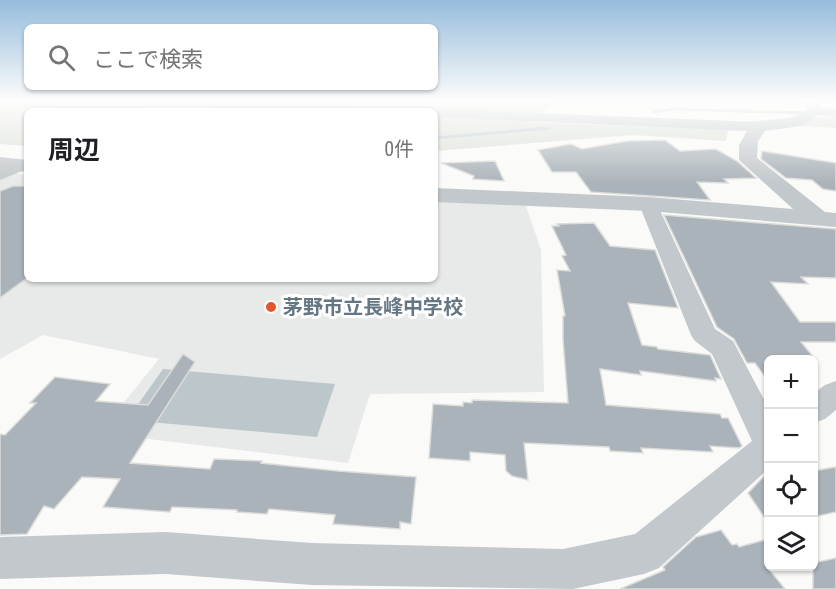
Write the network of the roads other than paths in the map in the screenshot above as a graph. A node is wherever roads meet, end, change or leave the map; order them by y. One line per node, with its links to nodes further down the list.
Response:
1 (758, 128): 8 (street)
2 (0, 162): 3 (street)
3 (24, 166)
4 (24, 167): 5 (street)
5 (0, 175)
6 (438, 195): 7 (street)
7 (648, 204): 8 (street); 11 (street)
8 (829, 222)
9 (836, 393): 10 (street)
10 (814, 409)
11 (764, 431)
12 (764, 451): 13 (street)
13 (0, 558)

